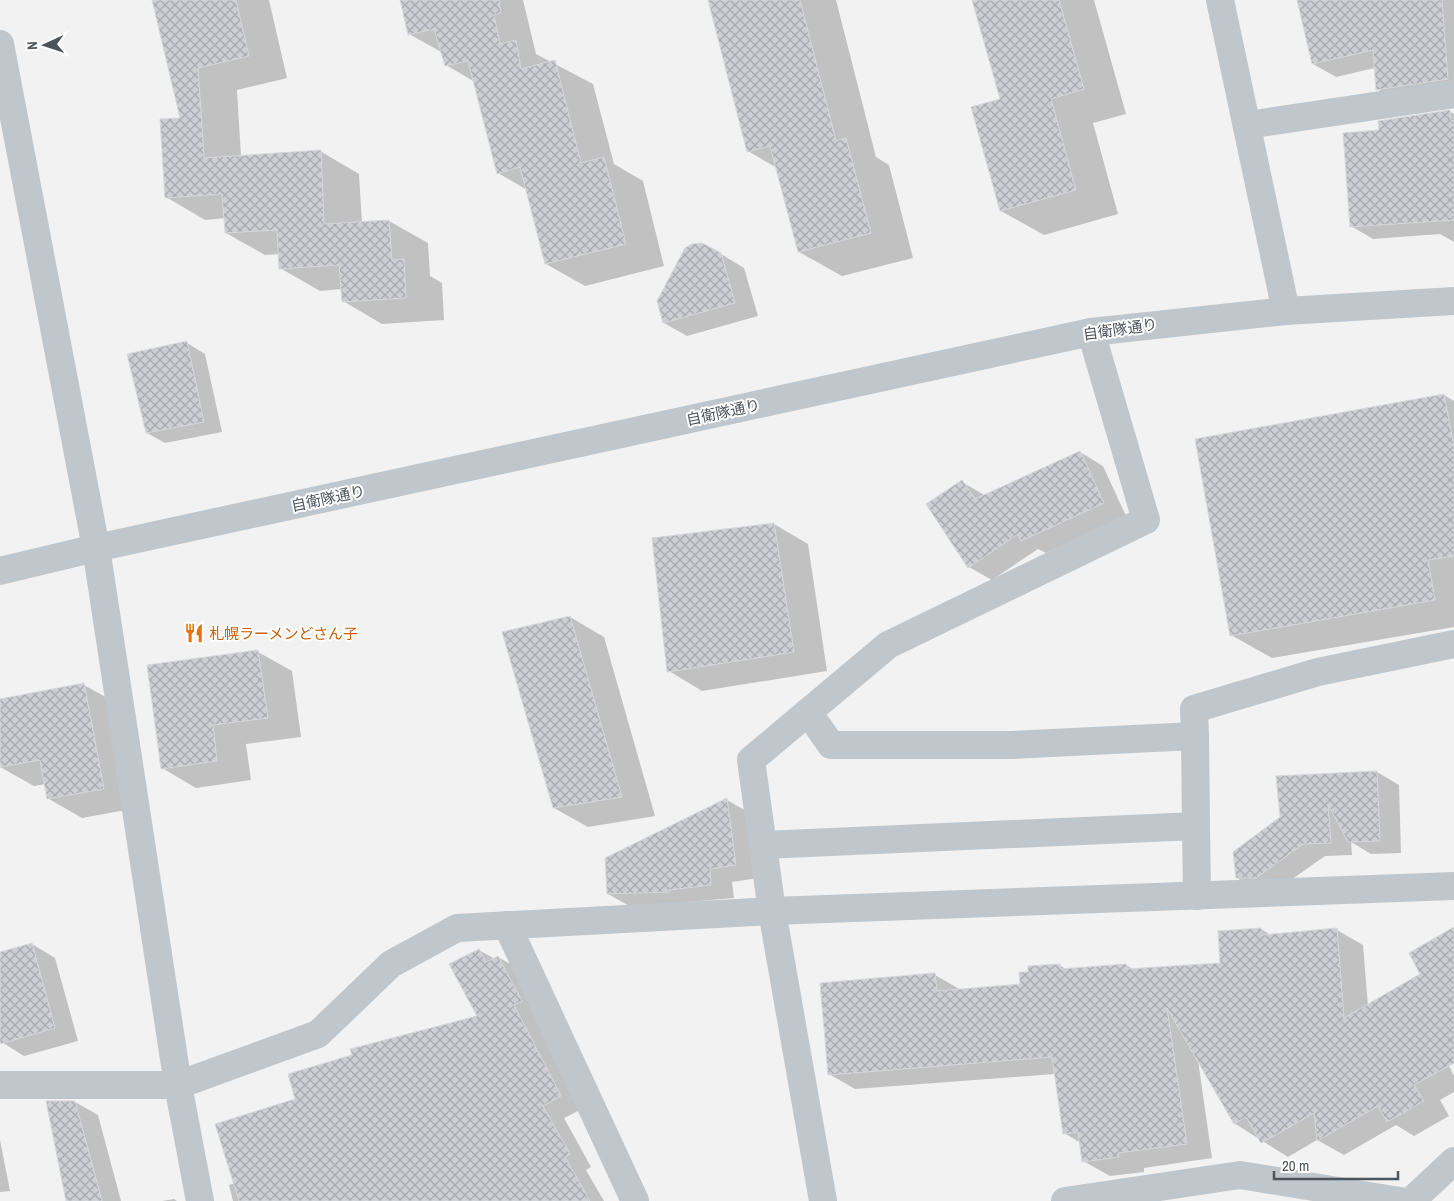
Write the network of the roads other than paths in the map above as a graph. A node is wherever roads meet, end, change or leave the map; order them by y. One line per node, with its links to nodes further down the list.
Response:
1 (1220, 0): 4 (street)
2 (0, 44): 8 (street)
3 (1454, 94): 4 (street)
4 (1248, 125): 6 (street)
5 (1454, 301): 6 (street, 自衛隊通り)
6 (1286, 311): 7 (street, 自衛隊通り)
7 (1091, 332): 8 (street, 自衛隊通り); 11 (street)
8 (96, 548): 9 (street, 自衛隊通り); 20 (street)
9 (0, 571)
10 (1454, 644): 12 (street)
11 (808, 712): 12 (street); 14 (street)
12 (1195, 736): 13 (street)
13 (1196, 826): 14 (street); 16 (street)
14 (764, 845): 17 (street)
15 (1454, 886): 16 (street)
16 (1197, 896): 17 (street)
17 (772, 911): 18 (street); 25 (street)
18 (508, 925): 20 (street); 24 (street)
19 (0, 1085): 20 (street)
20 (178, 1085): 23 (street)
21 (1454, 1161): 27 (street)
22 (1386, 1200): 26 (street)
23 (200, 1201)
24 (635, 1201)
25 (823, 1201)
26 (1065, 1201)
27 (1411, 1201)

